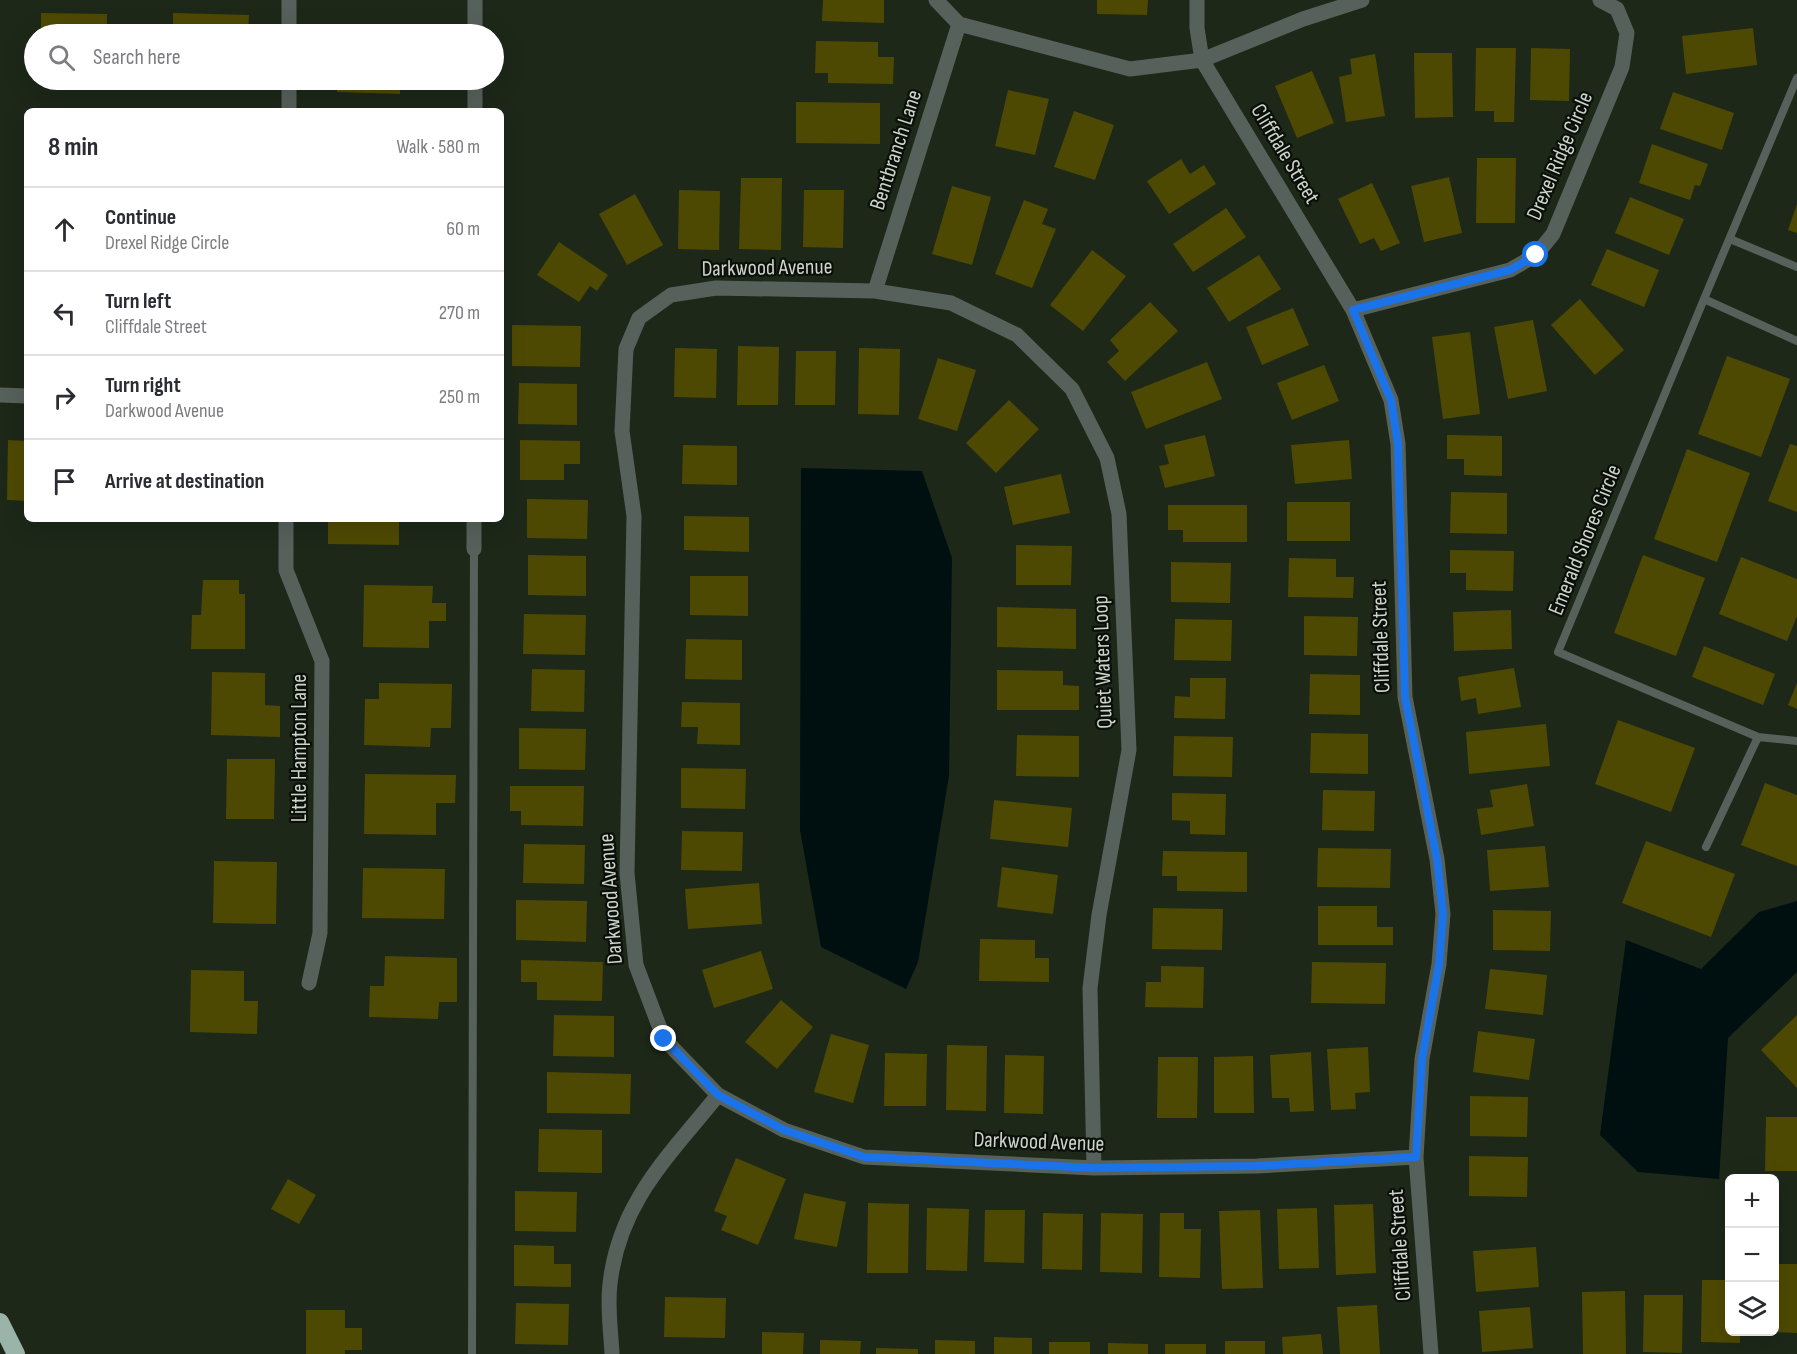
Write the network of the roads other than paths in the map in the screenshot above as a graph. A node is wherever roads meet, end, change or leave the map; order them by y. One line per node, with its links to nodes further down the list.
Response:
1 (290, 0): 7 (street)
2 (475, 0): 8 (street)
3 (936, 0): 9 (street)
4 (1197, 0): 10 (street, Cliffdale Street)
5 (1362, 0): 10 (street)
6 (1600, 0): 20 (street, Drexel Ridge Circle)
7 (289, 24)
8 (475, 24)
9 (959, 24): 10 (street); 18 (street, Bentbranch Lane)
10 (1202, 60): 20 (street, Cliffdale Street)
11 (1797, 78): 16 (lane)
12 (289, 90): 14 (street)
13 (475, 90): 15 (street)
14 (289, 108)
15 (475, 108)
16 (1730, 239): 17 (lane); 19 (lane)
17 (1797, 267)
18 (875, 291): 31 (street, Darkwood Avenue); 33 (street, Quiet Waters Loop)
19 (1704, 299): 21 (lane); 27 (lane, Emerald Shores Circle)
20 (1353, 310): 32 (street, Cliffdale Street)
21 (1797, 341)
22 (0, 395): 23 (street)
23 (24, 396)
24 (286, 522): 30 (street, Little Hampton Lane)
25 (474, 522): 26 (street)
26 (474, 549): 36 (lane)
27 (1758, 737): 28 (lane, Emerald Shores Circle); 29 (lane)
28 (1797, 741)
29 (1706, 847)
30 (309, 983)
31 (718, 1095): 33 (street, Darkwood Avenue); 37 (street)
32 (1416, 1157): 33 (street, Darkwood Avenue); 38 (street, Cliffdale Street)
33 (1094, 1168)
34 (0, 1322): 35 (highway)
35 (16, 1354)
36 (472, 1354)
37 (612, 1354)
38 (1431, 1354)

